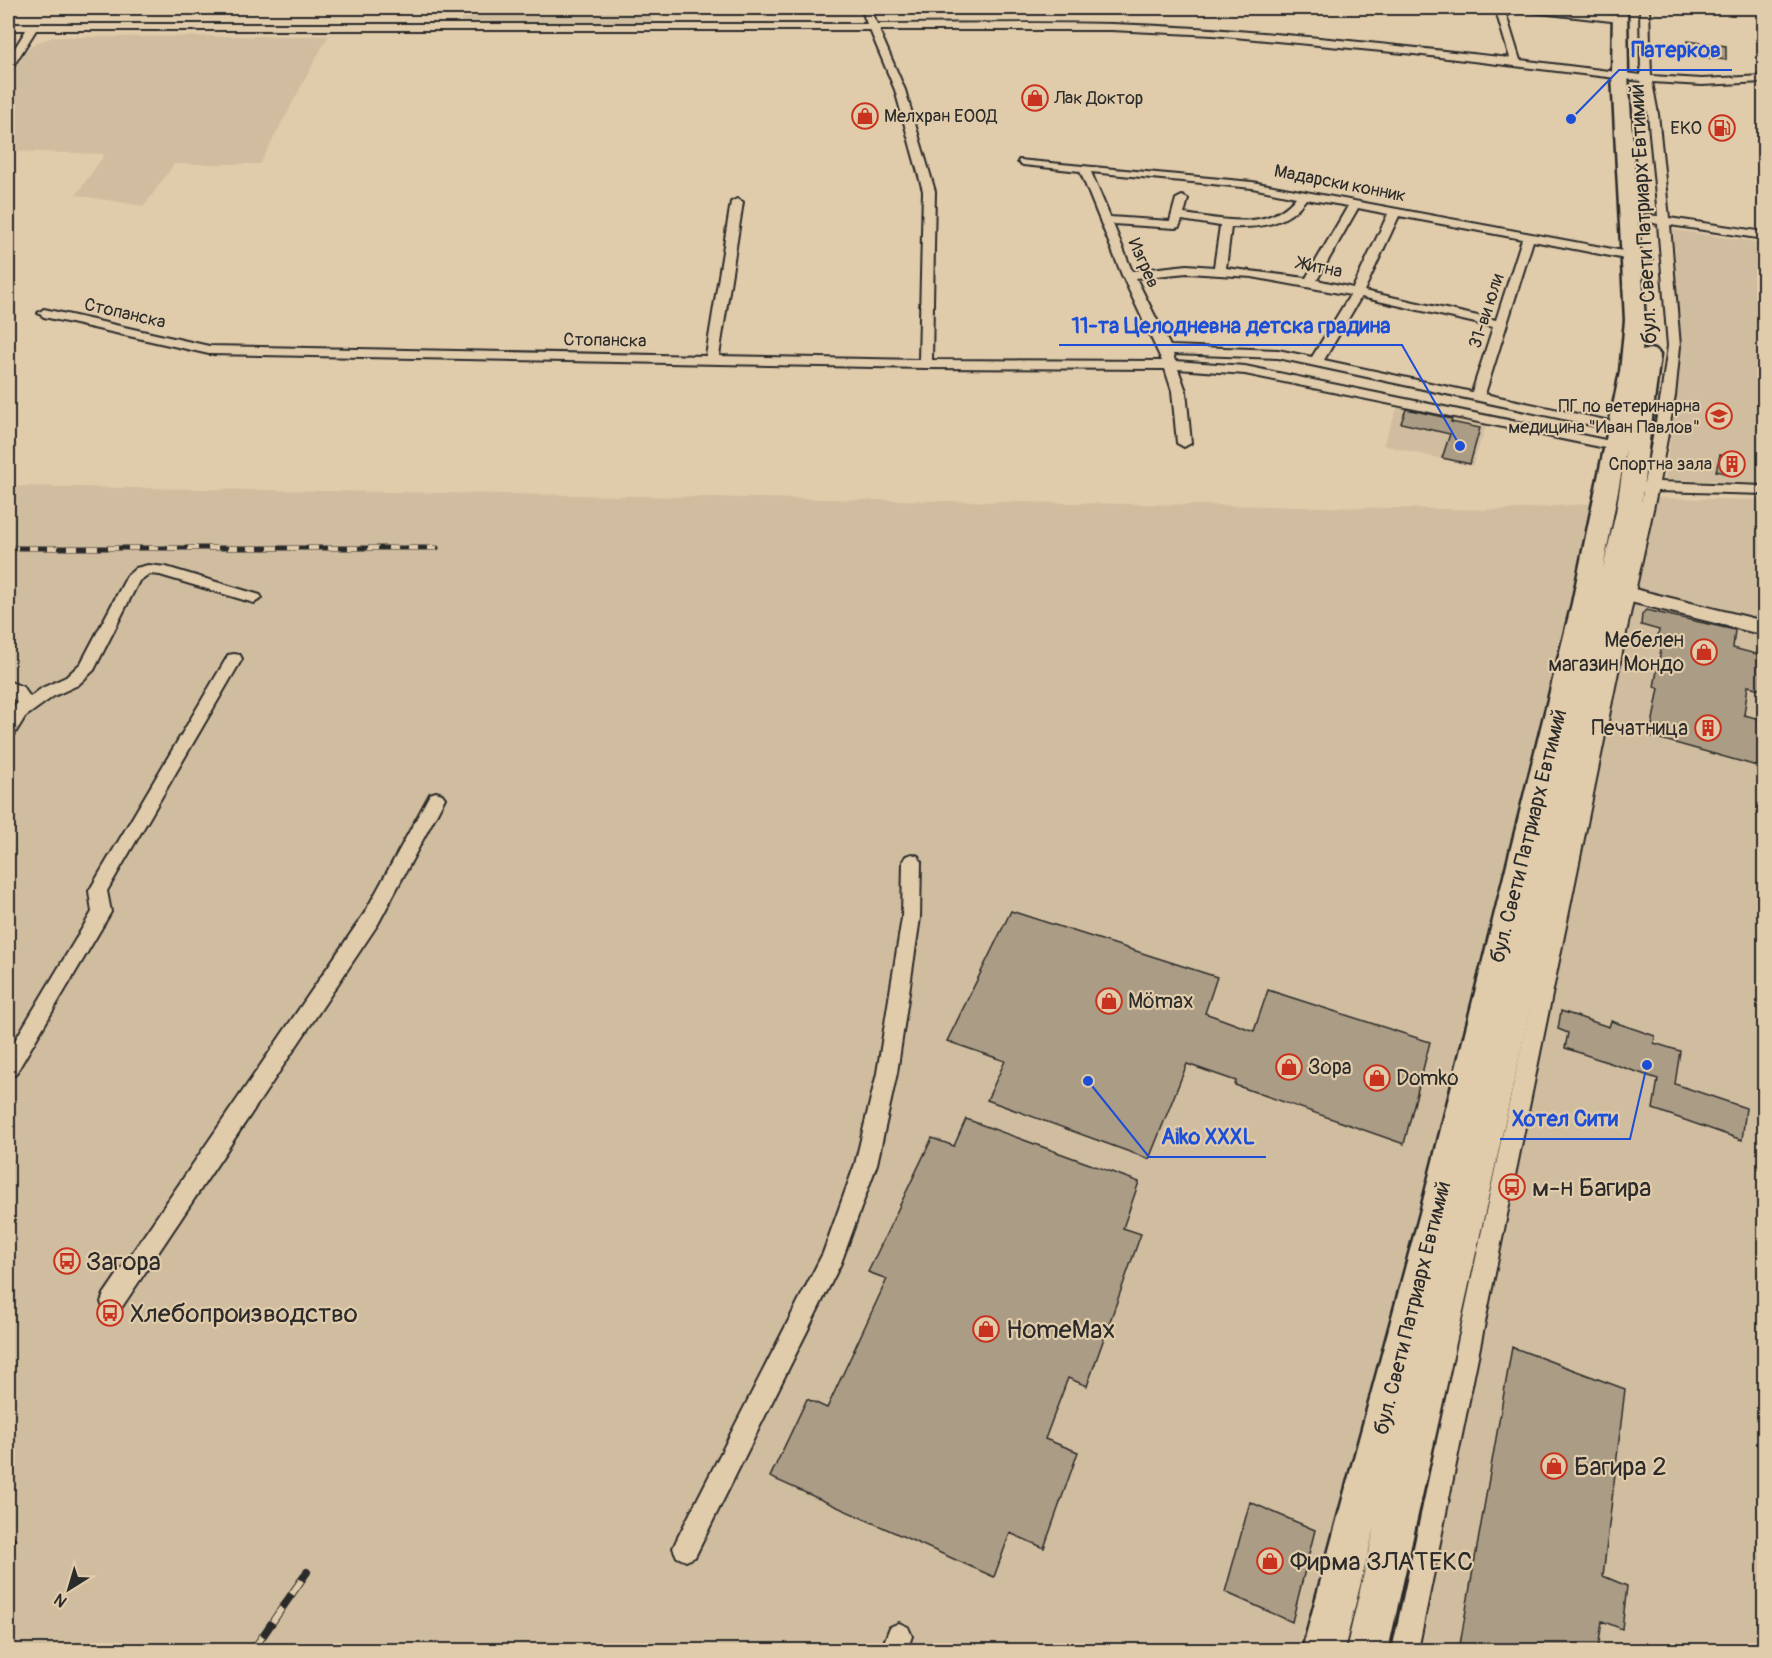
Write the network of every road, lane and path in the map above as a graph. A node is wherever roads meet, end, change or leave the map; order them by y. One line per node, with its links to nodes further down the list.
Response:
1 (865, 8): 7 (street)
2 (1500, 8): 10 (street)
3 (1522, 8): 6 (street)
4 (1632, 8): 12 (main road, бул. Свети Патриарх Евтимий)
5 (1645, 8): 12 (street)
6 (1620, 13): 12 (main road, бул. Свети Патриарх Евтимий)
7 (871, 26): 9 (street); 10 (street); 38 (street)
8 (8, 27): 9 (street)
9 (33, 27): 11 (street)
10 (1516, 63): 12 (street)
11 (8, 66)
12 (1634, 77): 13 (street); 22 (main road, бул. Свети Патриарх Евтимий); 24 (street); 28 (main road, бул. Свети Патриарх Евтимий)
13 (1764, 79)
14 (1023, 162): 15 (street, Мадарски конник)
15 (1084, 168): 16 (street, Мадарски конник); 23 (street, Изгрев)
16 (1304, 194): 19 (street, Мадарски конник); 25 (street)
17 (1182, 198): 21 (street)
18 (737, 202): 36 (street)
19 (1355, 204): 20 (street, Мадарски конник); 31 (street)
20 (1395, 212): 27 (street, Мадарски конник); 32 (street)
21 (1177, 216): 23 (street); 25 (street)
22 (1644, 218): 24 (street); 28 (main road, бул. Свети Патриарх Евтимий)
23 (1106, 220): 30 (street, Изгрев)
24 (1664, 220): 26 (street); 43 (street)
25 (1226, 222): 29 (street)
26 (1764, 235)
27 (1529, 236): 28 (street, Мадарски конник); 34 (street, 31-ви юли)
28 (1638, 257): 41 (main road, бул. Свети Патриарх Евтимий); 43 (main road, бул. Свети Патриарх Евтимий)
29 (1219, 271): 30 (street, Житна); 31 (street, Житна)
30 (1128, 275): 35 (street, Изгрев)
31 (1310, 282): 32 (street, Житна)
32 (1358, 293): 34 (street, Житна); 37 (street)
33 (44, 313): 36 (street, Стопанска)
34 (1501, 325): 40 (street, 31-ви юли)
35 (1165, 350): 37 (street); 39 (street, Изгрев)
36 (712, 360): 38 (street, Стопанска)
37 (1316, 362): 40 (street)
38 (925, 364): 39 (street, Стопанска)
39 (1170, 365): 41 (street, Стопанска); 42 (street, Изгрев)
40 (1477, 397): 41 (street)
41 (1617, 437): 45 (main road, бул. Свети Патриарх Евтимий)
42 (1184, 443)
43 (1640, 488): 44 (street); 45 (main road, бул. Свети Патриарх Евтимий)
44 (1764, 490)
45 (1607, 596): 47 (main road); 57 (main road, бул. Свети Патриарх Евтимий); 58 (main road, бул. Свети Патриарх Евтимий); 59 (street)
46 (254, 598): 50 (street)
47 (1764, 628)
48 (234, 659): 54 (street)
49 (8, 686): 50 (street)
50 (21, 712): 51 (street)
51 (8, 731)
52 (436, 798): 55 (street)
53 (912, 861): 56 (street)
54 (8, 1069)
55 (112, 1302)
56 (686, 1548)
57 (1323, 1650)
58 (1367, 1650)
59 (1405, 1650)

